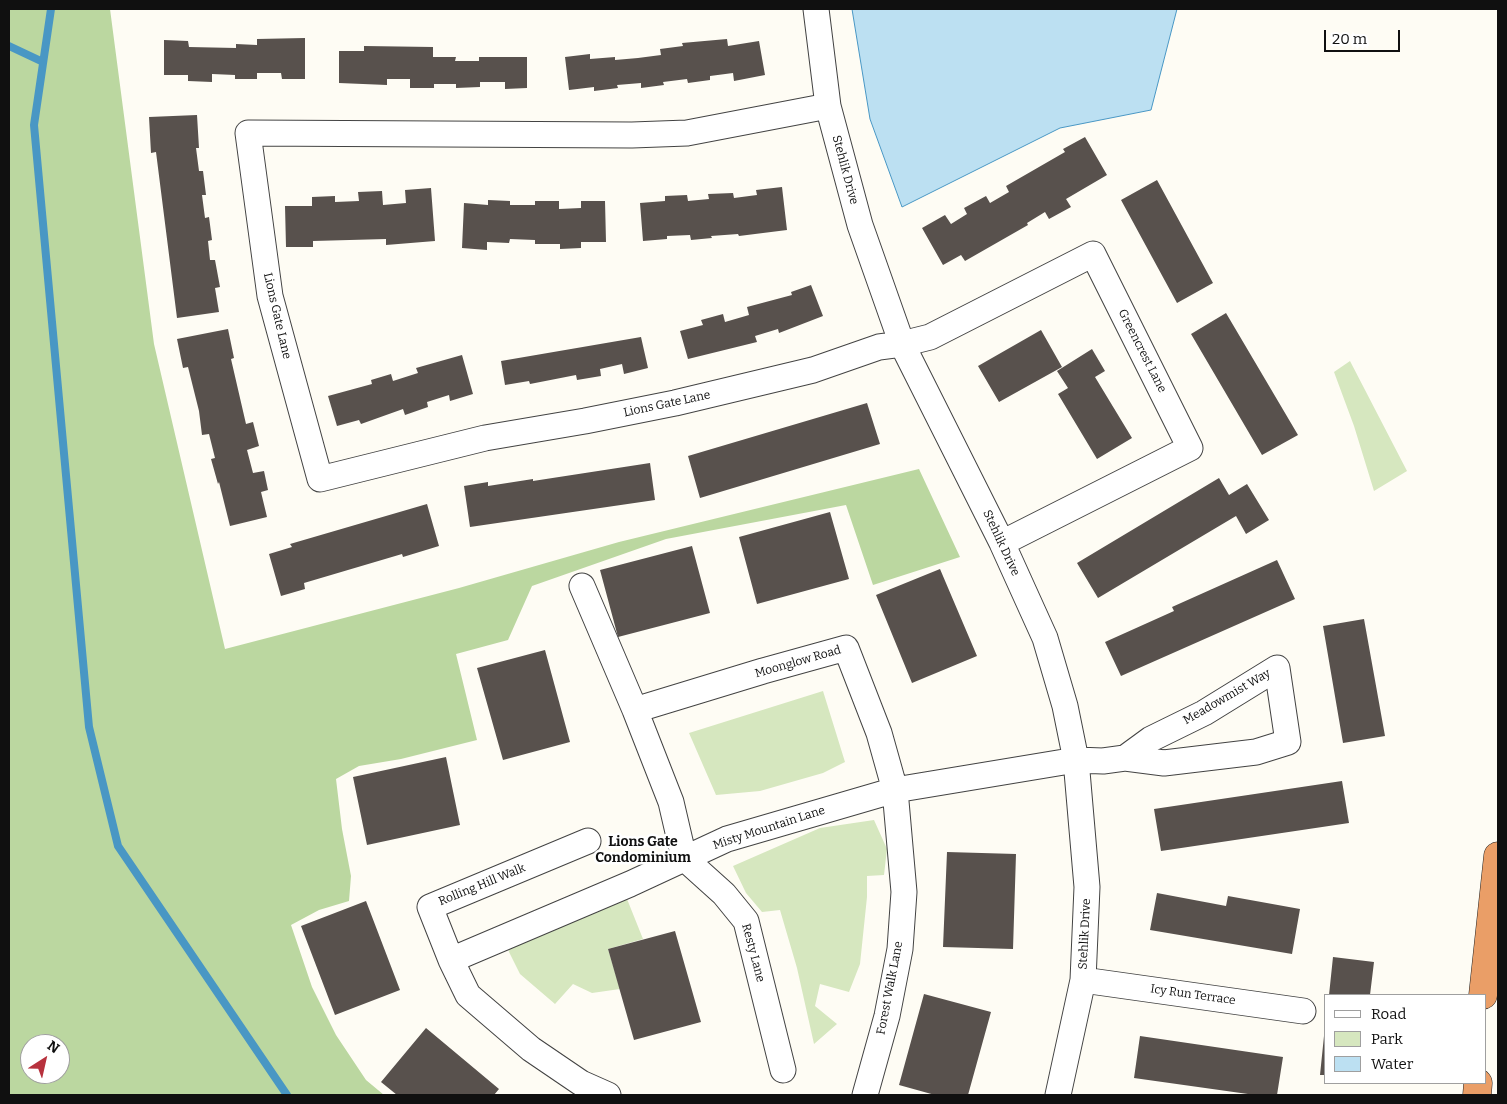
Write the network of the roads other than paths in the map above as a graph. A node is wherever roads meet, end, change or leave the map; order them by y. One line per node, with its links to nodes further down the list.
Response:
1 (816, 9): 2 (street, Stehlik Drive)
2 (828, 106): 3 (street, Stehlik Drive); 3 (street, Lions Gate Lane)
3 (902, 344): 4 (street, Stehlik Drive); 4 (street, Greencrest Lane)
4 (1002, 543): 8 (street, Stehlik Drive)
5 (582, 586): 6 (street)
6 (635, 710): 9 (street, Moonglow Road); 12 (street)
7 (1125, 758): 7 (street, Meadowmist Way); 8 (street, Meadowmist Way)
8 (1076, 760): 9 (street, Misty Mountain Lane); 14 (street, Stehlik Drive)
9 (895, 790): 12 (street, Misty Mountain Lane); 19 (street, Forest Walk Lane)
10 (588, 841): 13 (street, Rolling Hill Walk)
11 (1498, 856): 15 (highway)
12 (684, 858): 13 (street, Misty Mountain Lane); 17 (street, Resty Lane)
13 (451, 960): 18 (street, Rolling Hill Walk)
14 (1083, 980): 16 (street, Icy Run Terrace); 20 (street, Stehlik Drive)
15 (1483, 994)
16 (1303, 1011)
17 (783, 1070)
18 (608, 1095)
19 (864, 1095)
20 (1058, 1095)

